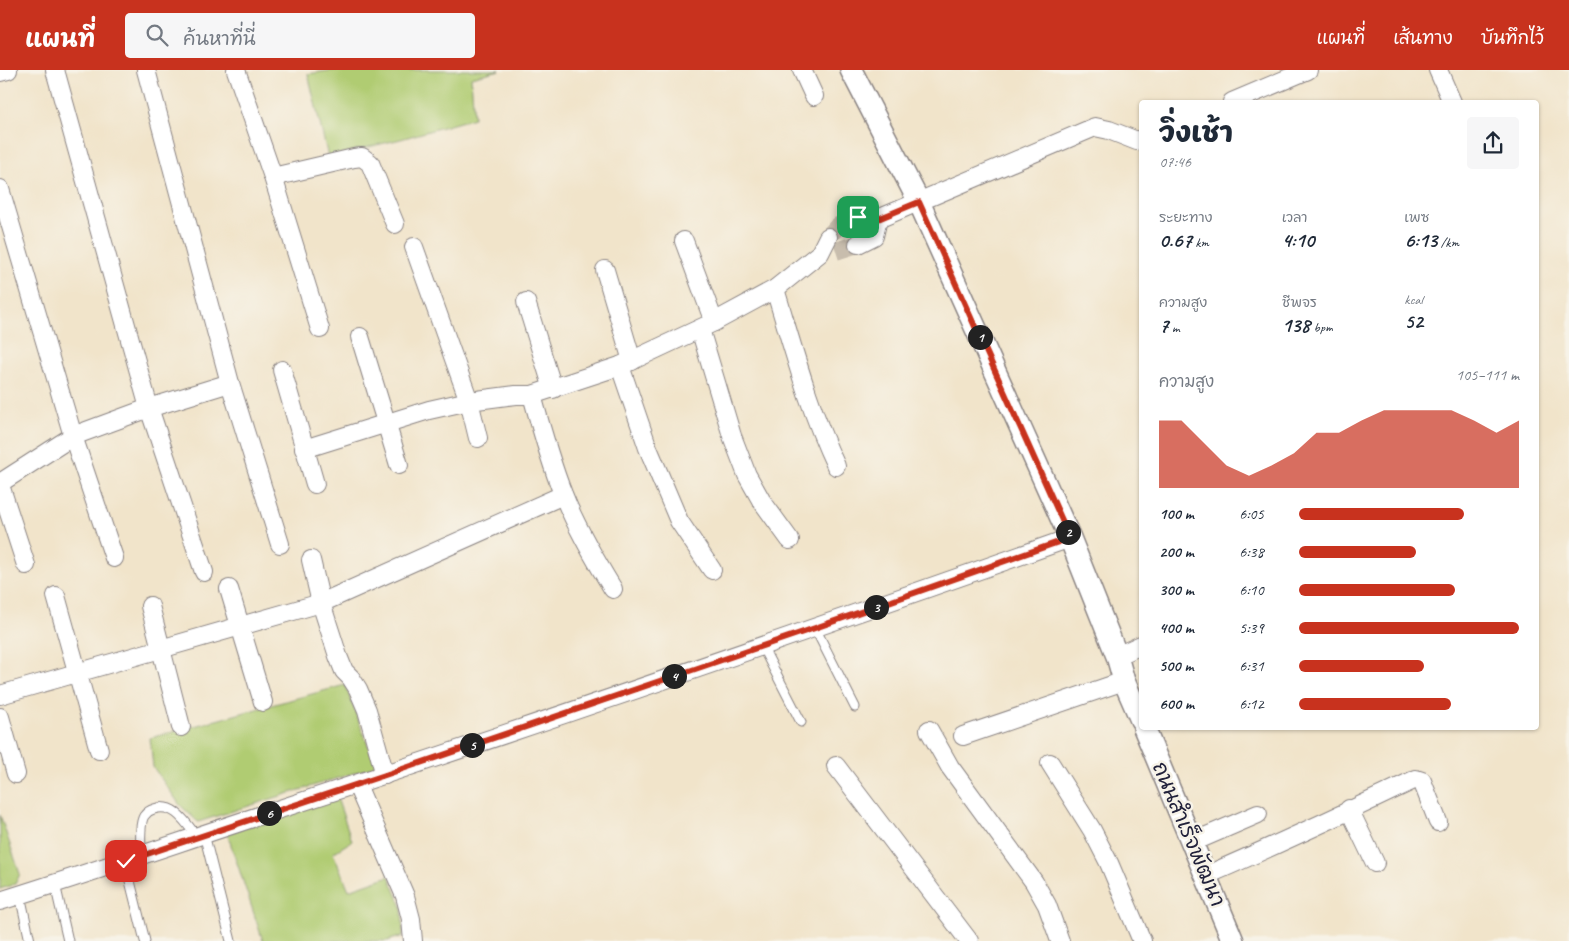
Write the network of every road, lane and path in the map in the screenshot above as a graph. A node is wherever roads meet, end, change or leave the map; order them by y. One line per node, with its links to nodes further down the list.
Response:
1 (8, 70): 8 (street)
2 (55, 70): 36 (street)
3 (146, 70): 32 (street)
4 (236, 70): 14 (street)
5 (851, 70): 16 (street)
6 (1308, 70): 11 (street)
7 (1438, 70): 12 (street)
8 (0, 72)
9 (808, 72): 10 (street)
10 (814, 96)
11 (1237, 100)
12 (1451, 100)
13 (1139, 141): 16 (street)
14 (273, 177): 19 (street); 28 (street)
15 (0, 189): 38 (street)
16 (913, 205): 17 (street); 46 (street)
17 (882, 217): 18 (street); 21 (street)
18 (846, 222)
19 (395, 224)
20 (684, 241): 27 (street)
21 (858, 244)
22 (414, 247): 35 (street)
23 (828, 247): 25 (street)
24 (605, 270): 30 (street)
25 (775, 288): 27 (street); 42 (street)
26 (526, 302): 33 (street)
27 (707, 325): 30 (street); 47 (street)
28 (320, 329)
29 (360, 337): 37 (street)
30 (626, 364): 33 (street); 52 (street)
31 (282, 370): 40 (street)
32 (230, 383): 36 (street); 48 (street)
33 (553, 389): 34 (street)
34 (532, 395): 35 (street); 45 (street)
35 (469, 401): 37 (street); 39 (street)
36 (149, 408): 38 (street); 53 (street)
37 (387, 424): 40 (street); 41 (street)
38 (73, 436): 43 (street); 49 (street)
39 (478, 438)
40 (304, 449): 44 (street)
41 (399, 465)
42 (836, 466)
43 (0, 484): 51 (street)
44 (314, 484)
45 (564, 495): 55 (street); 57 (street)
46 (1070, 538): 60 (street); 64 (street)
47 (790, 540)
48 (280, 544)
49 (114, 558)
50 (311, 560): 57 (street)
51 (26, 565)
52 (712, 570)
53 (204, 572)
54 (229, 588): 59 (street)
55 (613, 588)
56 (56, 596): 65 (street)
57 (322, 603): 59 (street); 81 (street)
58 (150, 606): 63 (street)
59 (240, 625): 63 (street); 68 (street)
60 (815, 628): 62 (street); 69 (lane)
61 (1139, 645): 64 (street)
62 (762, 646): 72 (lane); 81 (street)
63 (160, 648): 65 (street); 73 (street)
64 (1117, 656): 66 (street)
65 (78, 672): 67 (street); 77 (street)
66 (1124, 681): 70 (street); 76 (street)
67 (0, 695)
68 (263, 702)
69 (855, 707)
70 (1139, 715)
71 (0, 717): 80 (street)
72 (800, 722)
73 (181, 727)
74 (929, 730): 100 (street)
75 (1145, 730): 87 (street, ถนนสำเร็จพัฒนา)
76 (963, 736)
77 (99, 750)
78 (1050, 762): 101 (street)
79 (836, 766): 99 (street)
80 (16, 774)
81 (385, 775): 82 (street)
82 (357, 784): 86 (street); 98 (street)
83 (1349, 810): 85 (street); 89 (street); 90 (street)
84 (1258, 814): 87 (street)
85 (1438, 822)
86 (201, 836): 88 (street); 88 (lane); 97 (lane)
87 (1193, 842): 90 (street, ถนนสำเร็จพัฒนา)
88 (133, 858): 91 (street); 96 (lane)
89 (1375, 863)
90 (1207, 875): 102 (street, ถนนสำเร็จพัฒนา)
91 (56, 884): 92 (street); 95 (lane)
92 (20, 895): 93 (street); 94 (lane)
93 (0, 901)
94 (30, 941)
95 (68, 941)
96 (145, 941)
97 (231, 941)
98 (413, 941)
99 (969, 941)
100 (1060, 941)
101 (1142, 941)
102 (1234, 941)

